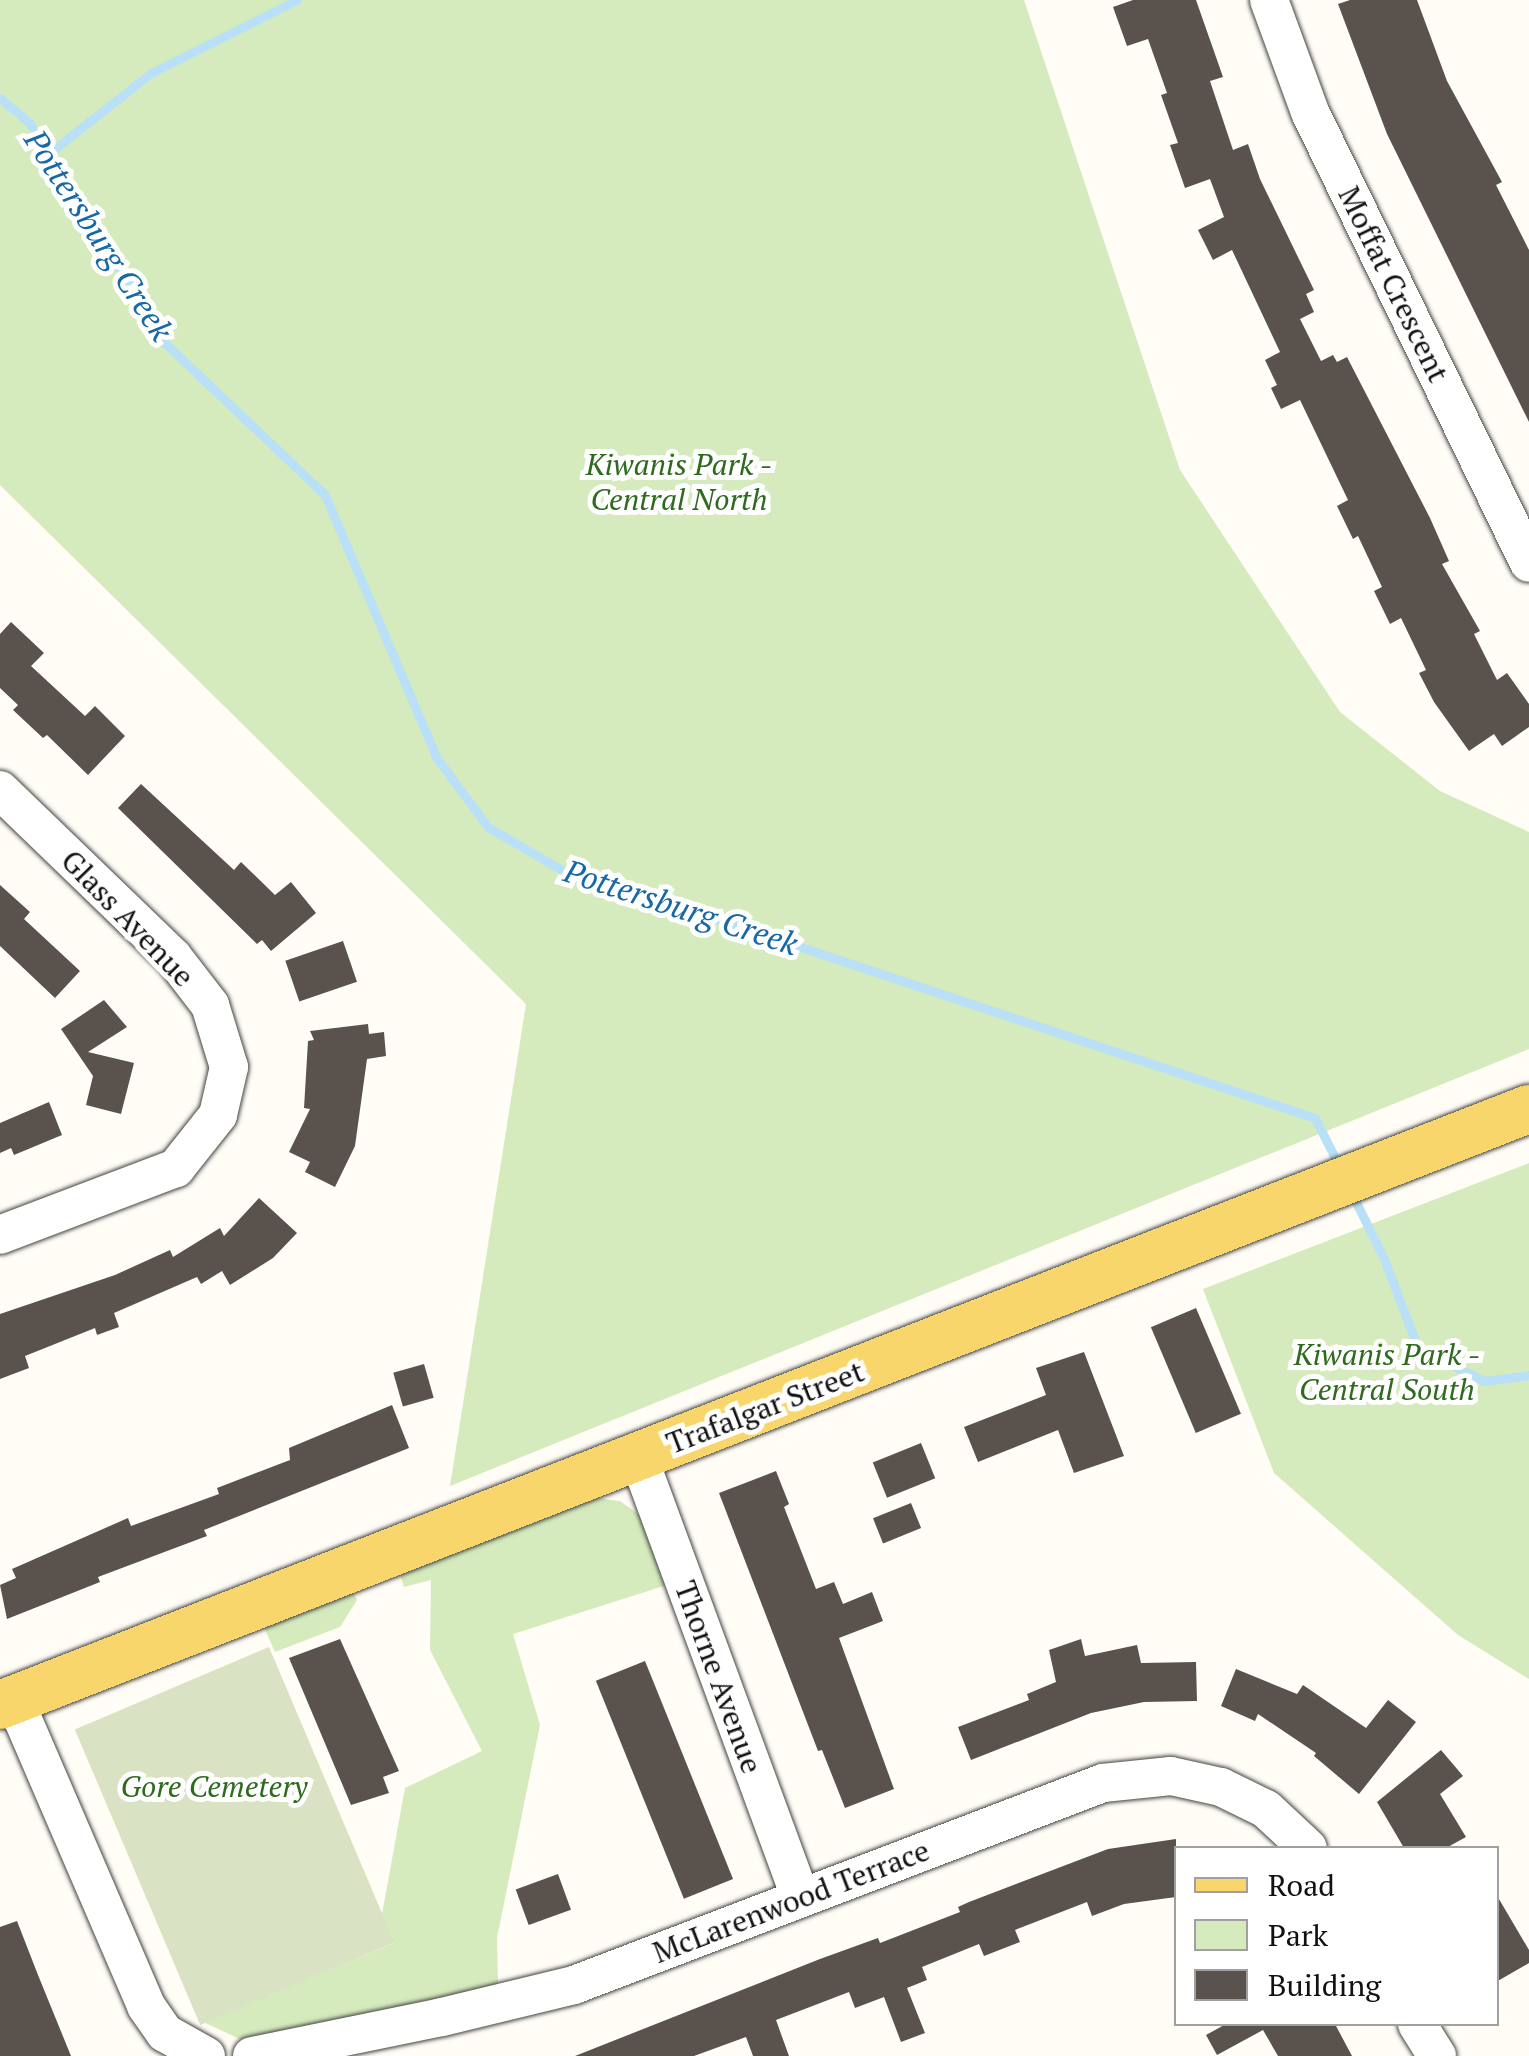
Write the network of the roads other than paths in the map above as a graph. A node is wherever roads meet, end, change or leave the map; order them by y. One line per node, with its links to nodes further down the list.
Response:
1 (1269, 0): 2 (street, Moffat Crescent)
2 (1529, 563)
3 (0, 790): 5 (street, Glass Avenue)
4 (1529, 1109): 6 (main road, Trafalgar Street)
5 (0, 1236)
6 (638, 1456): 7 (main road, Trafalgar Street); 9 (street, Thorne Avenue)
7 (7, 1702): 11 (street)
8 (1306, 1846): 9 (street, McLarenwood Terrace)
9 (800, 1896): 12 (street, McLarenwood Terrace)
10 (1418, 2026): 13 (street)
11 (206, 2056)
12 (252, 2056)
13 (1438, 2056)

